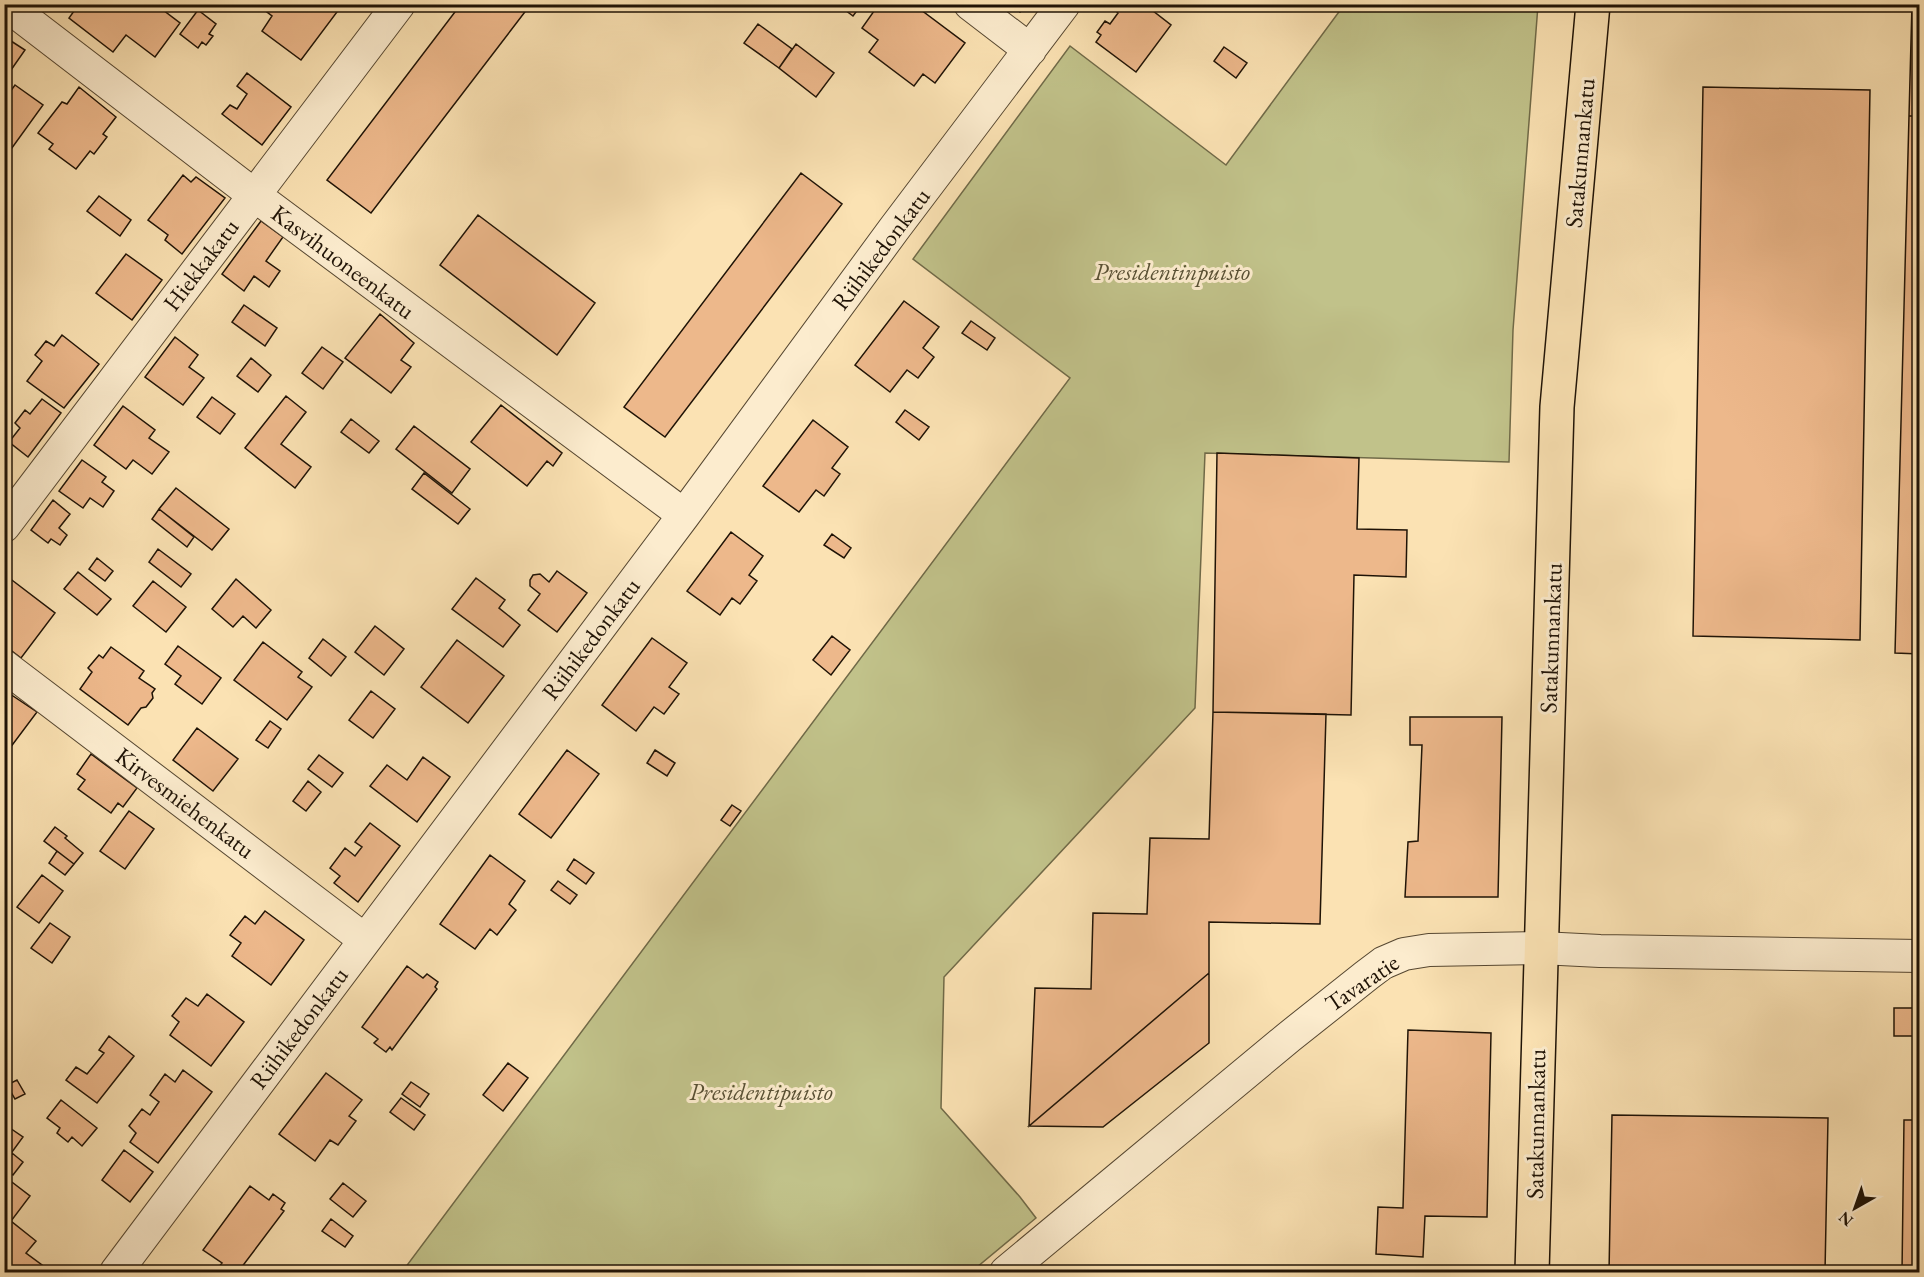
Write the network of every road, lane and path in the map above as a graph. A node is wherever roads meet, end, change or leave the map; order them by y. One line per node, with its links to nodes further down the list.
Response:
1 (5, 4): 7 (street, Kasvihuoneenkatu)
2 (399, 4): 7 (street, Hiekkakatu)
3 (970, 4): 6 (street)
4 (1064, 4): 6 (street, Riihikedonkatu)
5 (1593, 4): 12 (main road, Satakunnankatu)
6 (1030, 50): 8 (street, Riihikedonkatu)
7 (254, 195): 8 (street, Kasvihuoneenkatu); 9 (street, Hiekkakatu)
8 (684, 515): 11 (street, Riihikedonkatu)
9 (4, 525)
10 (4, 666): 11 (street, Kirvesmiehenkatu)
11 (365, 940): 14 (street, Riihikedonkatu)
12 (1541, 948): 13 (street, Tavaratie); 15 (street, Tavaratie); 16 (main road, Satakunnankatu)
13 (1920, 956)
14 (116, 1272)
15 (1006, 1272)
16 (1532, 1272)

